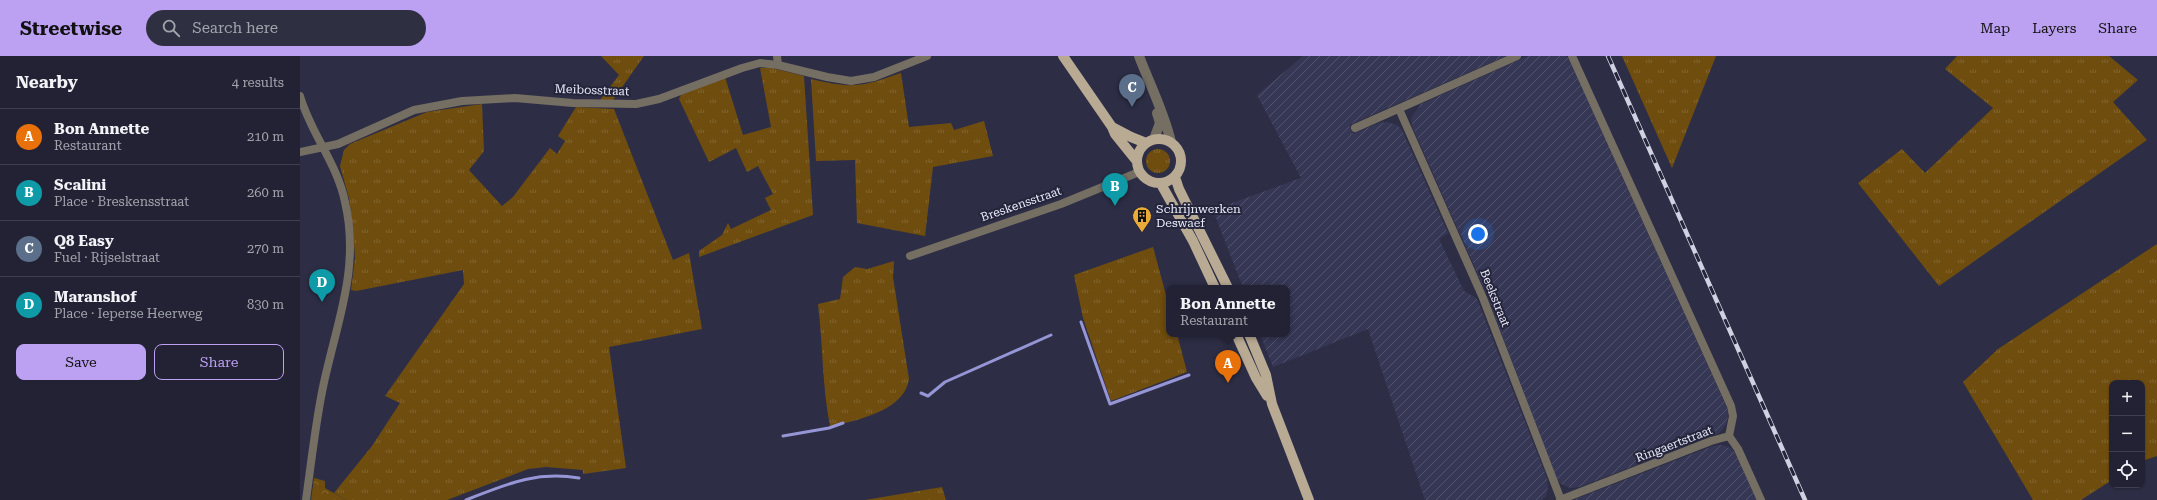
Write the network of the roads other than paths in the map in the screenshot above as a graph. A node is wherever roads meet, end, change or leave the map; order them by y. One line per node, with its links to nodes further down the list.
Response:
1 (927, 56): 6 (street, Meibosstraat)
2 (1063, 56): 10 (main road)
3 (1140, 56): 8 (street)
4 (1517, 56): 9 (street)
5 (1572, 56): 26 (street)
6 (778, 60): 14 (street, Meibosstraat)
7 (300, 96): 14 (street)
8 (1154, 97): 12 (street); 13 (street)
9 (1399, 109): 11 (street); 29 (street, Beekstraat)
10 (1112, 126): 12 (main road); 16 (main road)
11 (1355, 128)
12 (1150, 141): 13 (main road); 16 (main road)
13 (1171, 142): 18 (main road)
14 (322, 146): 15 (street, Meibosstraat); 27 (street)
15 (300, 152)
16 (1136, 160): 17 (main road)
17 (1139, 172): 19 (main road); 20 (street, Breskensstraat)
18 (1175, 177): 19 (main road); 22 (main road)
19 (1161, 184): 21 (main road)
20 (910, 256)
21 (1214, 285)
22 (1227, 285)
23 (1237, 337): 25 (main road)
24 (1250, 337): 25 (main road)
25 (1272, 404): 28 (main road)
26 (1729, 436): 29 (street, Ringaertstraat); 30 (street, Ringaertstraat)
27 (306, 500)
28 (1309, 500)
29 (1560, 500)
30 (1761, 500)

